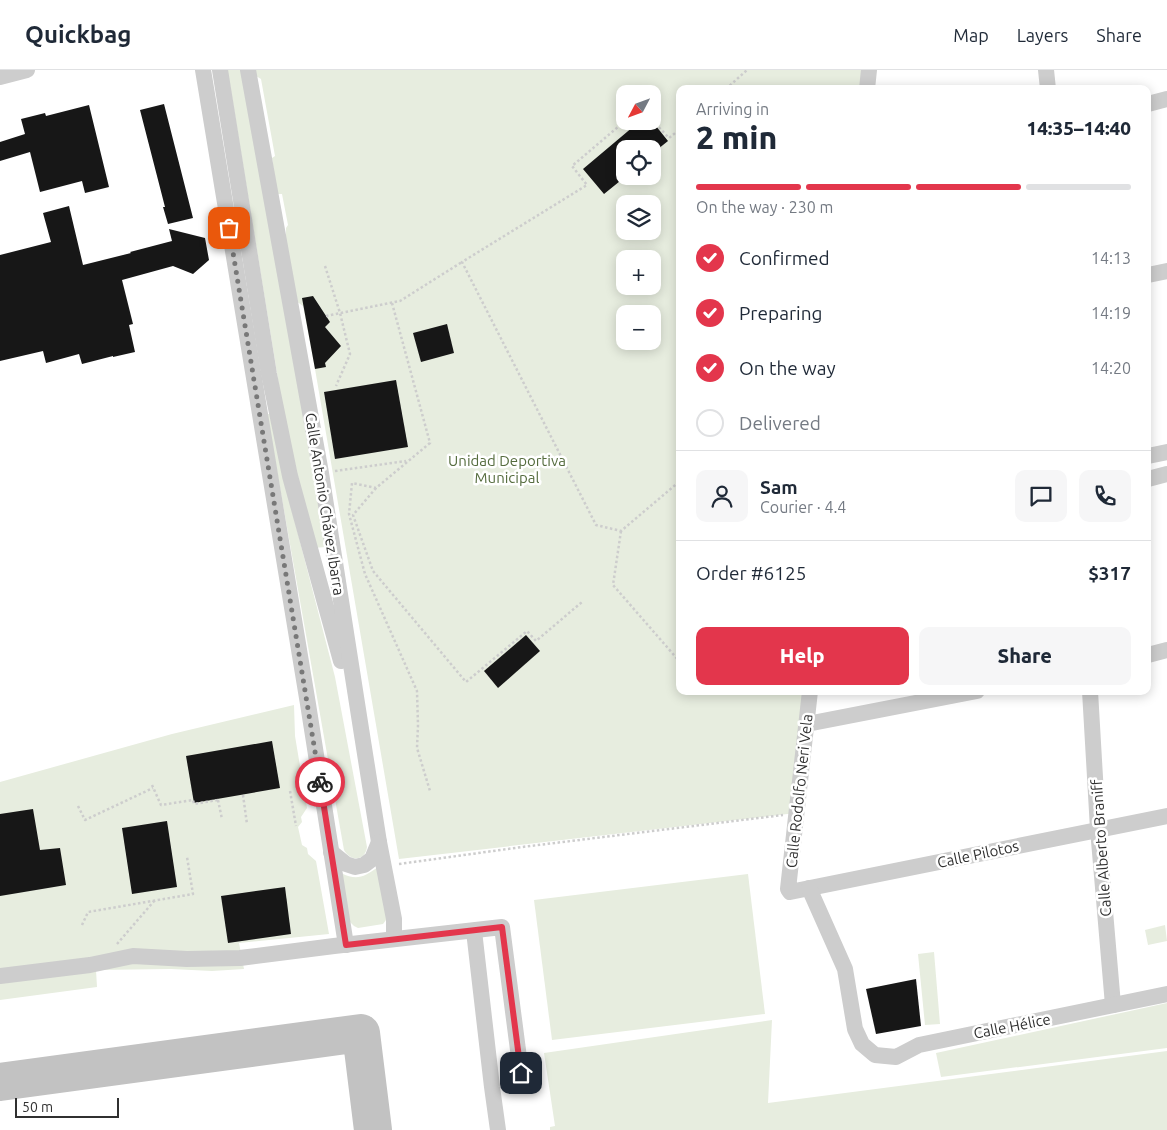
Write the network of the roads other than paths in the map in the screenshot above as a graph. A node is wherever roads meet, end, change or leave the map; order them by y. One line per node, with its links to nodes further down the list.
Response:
1 (27, 70): 6 (street)
2 (207, 70): 23 (street); 27 (street)
3 (248, 70): 23 (street, Calle Antonio Chávez Ibarra)
4 (869, 70): 7 (street)
5 (1046, 70): 8 (street)
6 (0, 77)
7 (868, 85)
8 (1048, 85)
9 (1167, 100): 10 (street)
10 (1151, 103)
11 (1167, 271): 12 (street)
12 (1151, 274)
13 (1167, 452): 14 (street)
14 (1151, 455)
15 (1167, 474): 16 (street)
16 (1151, 478)
17 (1167, 650): 18 (street)
18 (1151, 654)
19 (810, 695): 22 (street, Calle Rodolfo Neri Vela)
20 (956, 695): 22 (street)
21 (1090, 695): 25 (street, Calle Alberto Braniff)
22 (807, 724): 29 (street, Calle Rodolfo Neri Vela)
23 (362, 735): 26 (street, Calle Antonio Chávez Ibarra)
24 (1167, 816): 25 (street, Calle Pilotos)
25 (1098, 829): 28 (street, Calle Pilotos); 35 (street, Calle Alberto Braniff)
26 (379, 842): 27 (street); 31 (street, Calle Antonio Chávez Ibarra)
27 (331, 852): 32 (street)
28 (809, 888): 29 (street, Calle Pilotos); 35 (street, Calle Hélice)
29 (789, 891)
30 (474, 931): 31 (street); 36 (street); 37 (street)
31 (394, 940): 32 (street)
32 (346, 945): 33 (street)
33 (0, 976)
34 (1167, 994): 35 (street, Calle Hélice)
35 (1113, 1005)
36 (521, 1073)
37 (498, 1130)

